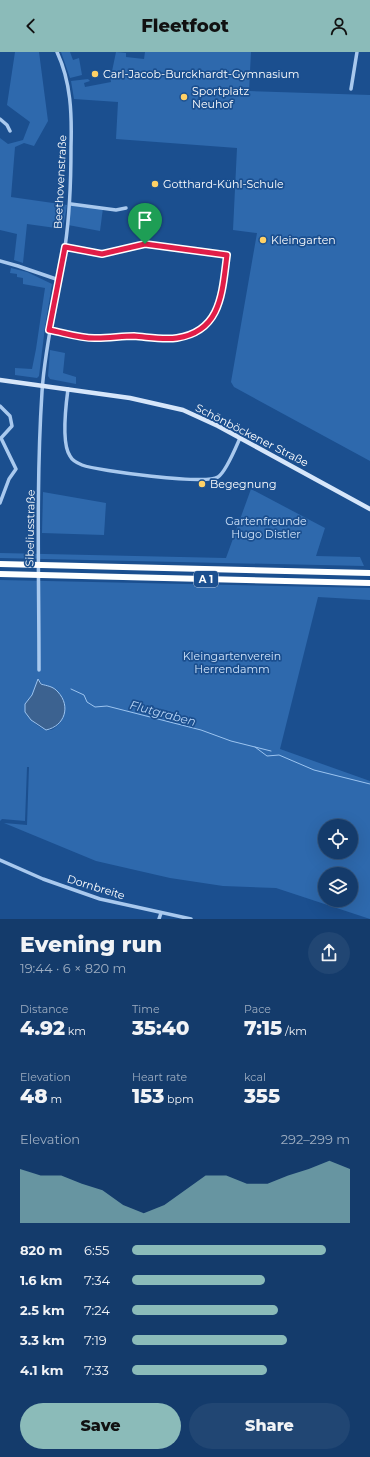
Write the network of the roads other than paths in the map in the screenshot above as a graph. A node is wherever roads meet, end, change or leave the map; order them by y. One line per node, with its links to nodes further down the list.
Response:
1 (57, 52): 6 (street, Beethovenstraße)
2 (357, 52): 3 (street)
3 (351, 89)
4 (0, 120): 5 (street)
5 (10, 131)
6 (70, 204): 7 (street); 8 (street, Beethovenstraße)
7 (126, 208)
8 (65, 247): 10 (street, Beethovenstraße); 11 (street)
9 (0, 261): 10 (street)
10 (59, 280): 11 (street, Beethovenstraße)
11 (49, 330): 13 (street, Beethovenstraße)
12 (0, 380): 13 (main road, Schönböckener Straße)
13 (43, 385): 14 (main road, Schönböckener Straße); 23 (street, Sibeliusstraße)
14 (68, 389): 16 (main road, Schönböckener Straße); 16 (street)
15 (0, 406): 17 (street)
16 (240, 438): 18 (main road, Schönböckener Straße)
17 (0, 503)
18 (370, 509)
19 (0, 564): 20 (highway, A 1)
20 (370, 573)
21 (0, 574): 22 (highway, A 1)
22 (370, 583)
23 (39, 670)
24 (0, 860): 25 (street, Dornbreite)
25 (161, 913): 26 (street); 27 (street, Dornbreite)
26 (159, 919)
27 (191, 919)

